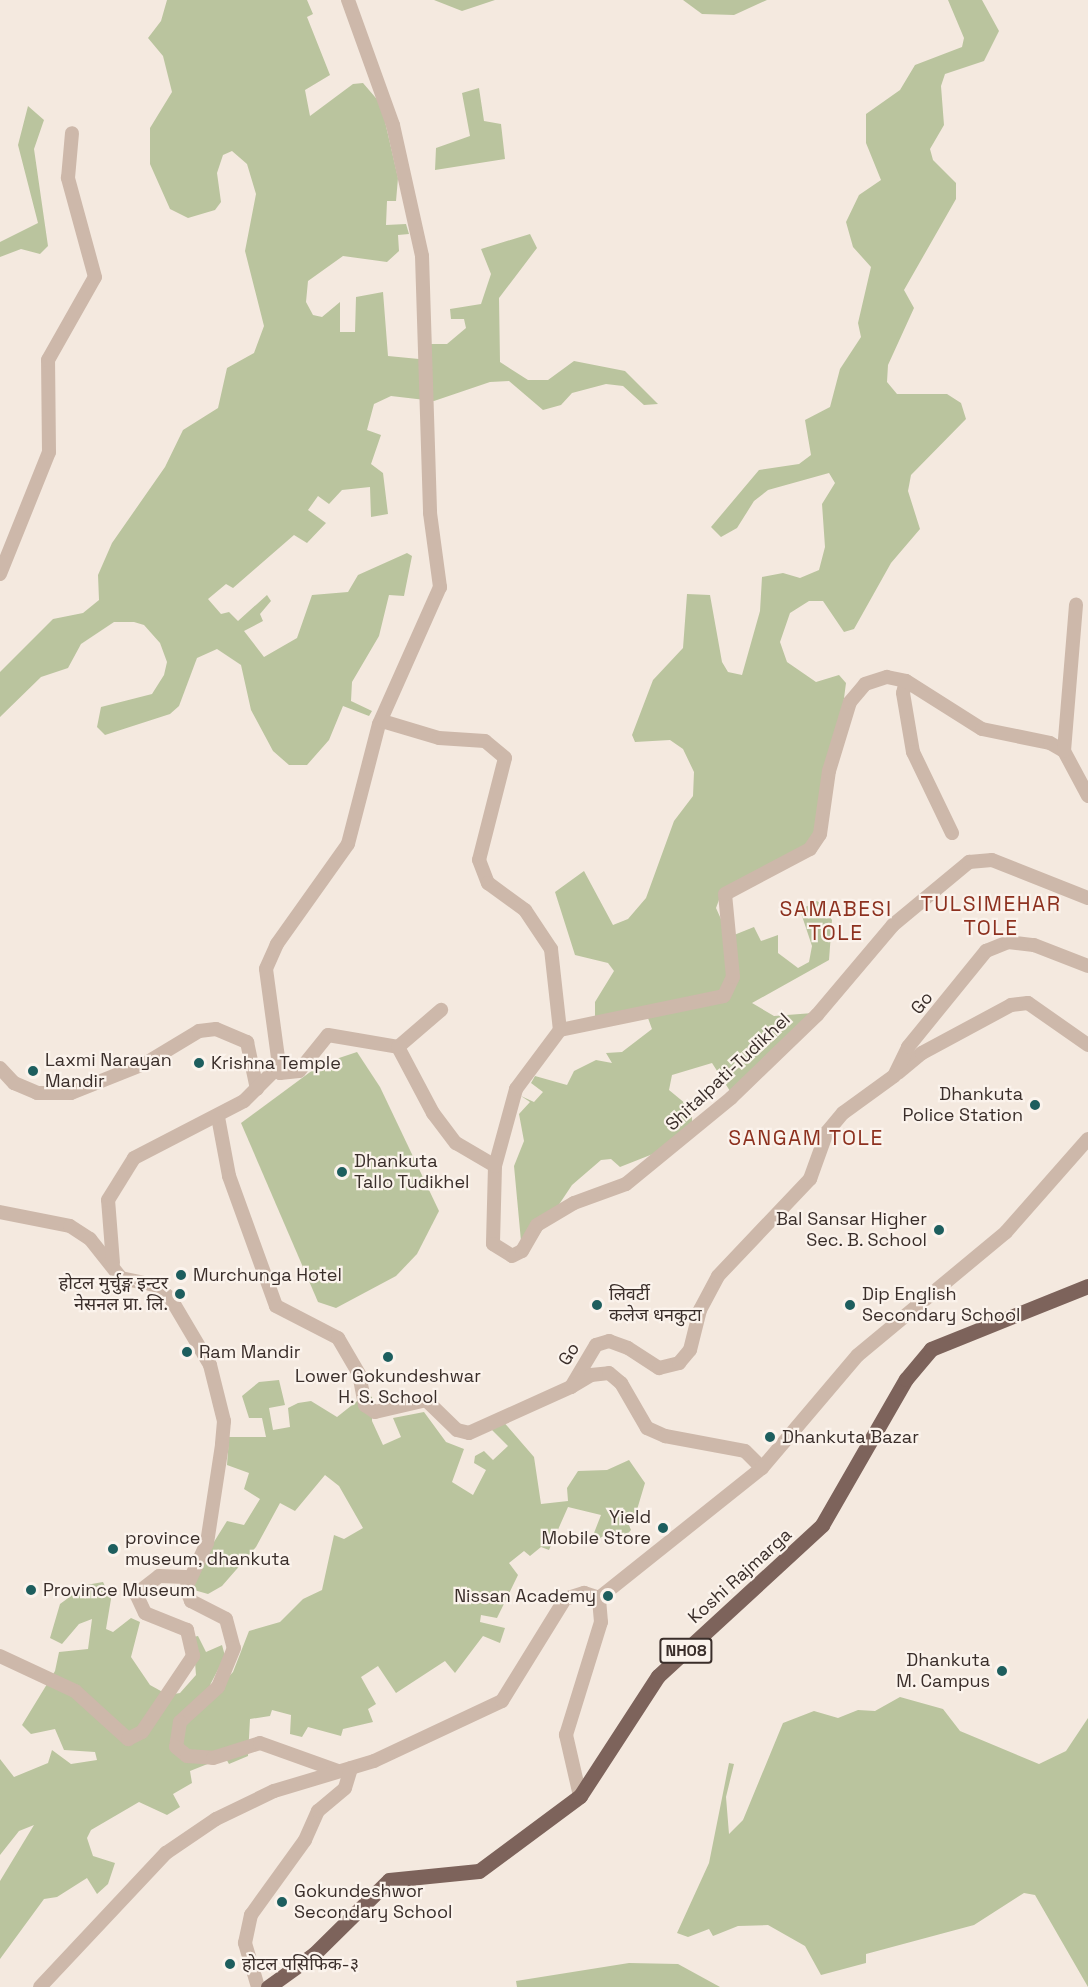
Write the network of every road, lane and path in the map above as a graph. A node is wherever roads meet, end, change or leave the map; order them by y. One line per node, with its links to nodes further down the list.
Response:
1 (348, 0): 6 (street)
2 (72, 133): 3 (street)
3 (0, 574)
4 (1076, 604): 7 (street)
5 (906, 681): 7 (street); 9 (street); 13 (street)
6 (382, 721): 13 (street); 16 (street)
7 (1064, 751): 8 (street)
8 (1088, 796)
9 (952, 833)
10 (1088, 898): 22 (street, Shitalpati-Tudikhel)
11 (1088, 966): 18 (street, Go)
12 (441, 1010): 15 (street)
13 (560, 1030): 22 (street)
14 (1088, 1045): 18 (street)
15 (398, 1047): 16 (street); 22 (street)
16 (276, 1064): 19 (street)
17 (0, 1068): 19 (street)
18 (894, 1076): 26 (street, Go)
19 (257, 1089): 20 (street)
20 (218, 1117): 24 (street); 26 (street, Go)
21 (1088, 1139): 27 (street)
22 (495, 1166)
23 (0, 1212): 24 (street)
24 (116, 1272): 28 (street)
25 (1088, 1286): 32 (main road, Koshi Rajmarga / NH08)
26 (571, 1387): 27 (street)
27 (762, 1468): 29 (street)
28 (186, 1576): 30 (street); 31 (street)
29 (599, 1598): 31 (street); 32 (street)
30 (0, 1656)
31 (347, 1770): 33 (street); 34 (street)
32 (580, 1796): 35 (main road, Koshi Rajmarga / NH08)
33 (40, 1987)
34 (258, 1987)
35 (268, 1987)

